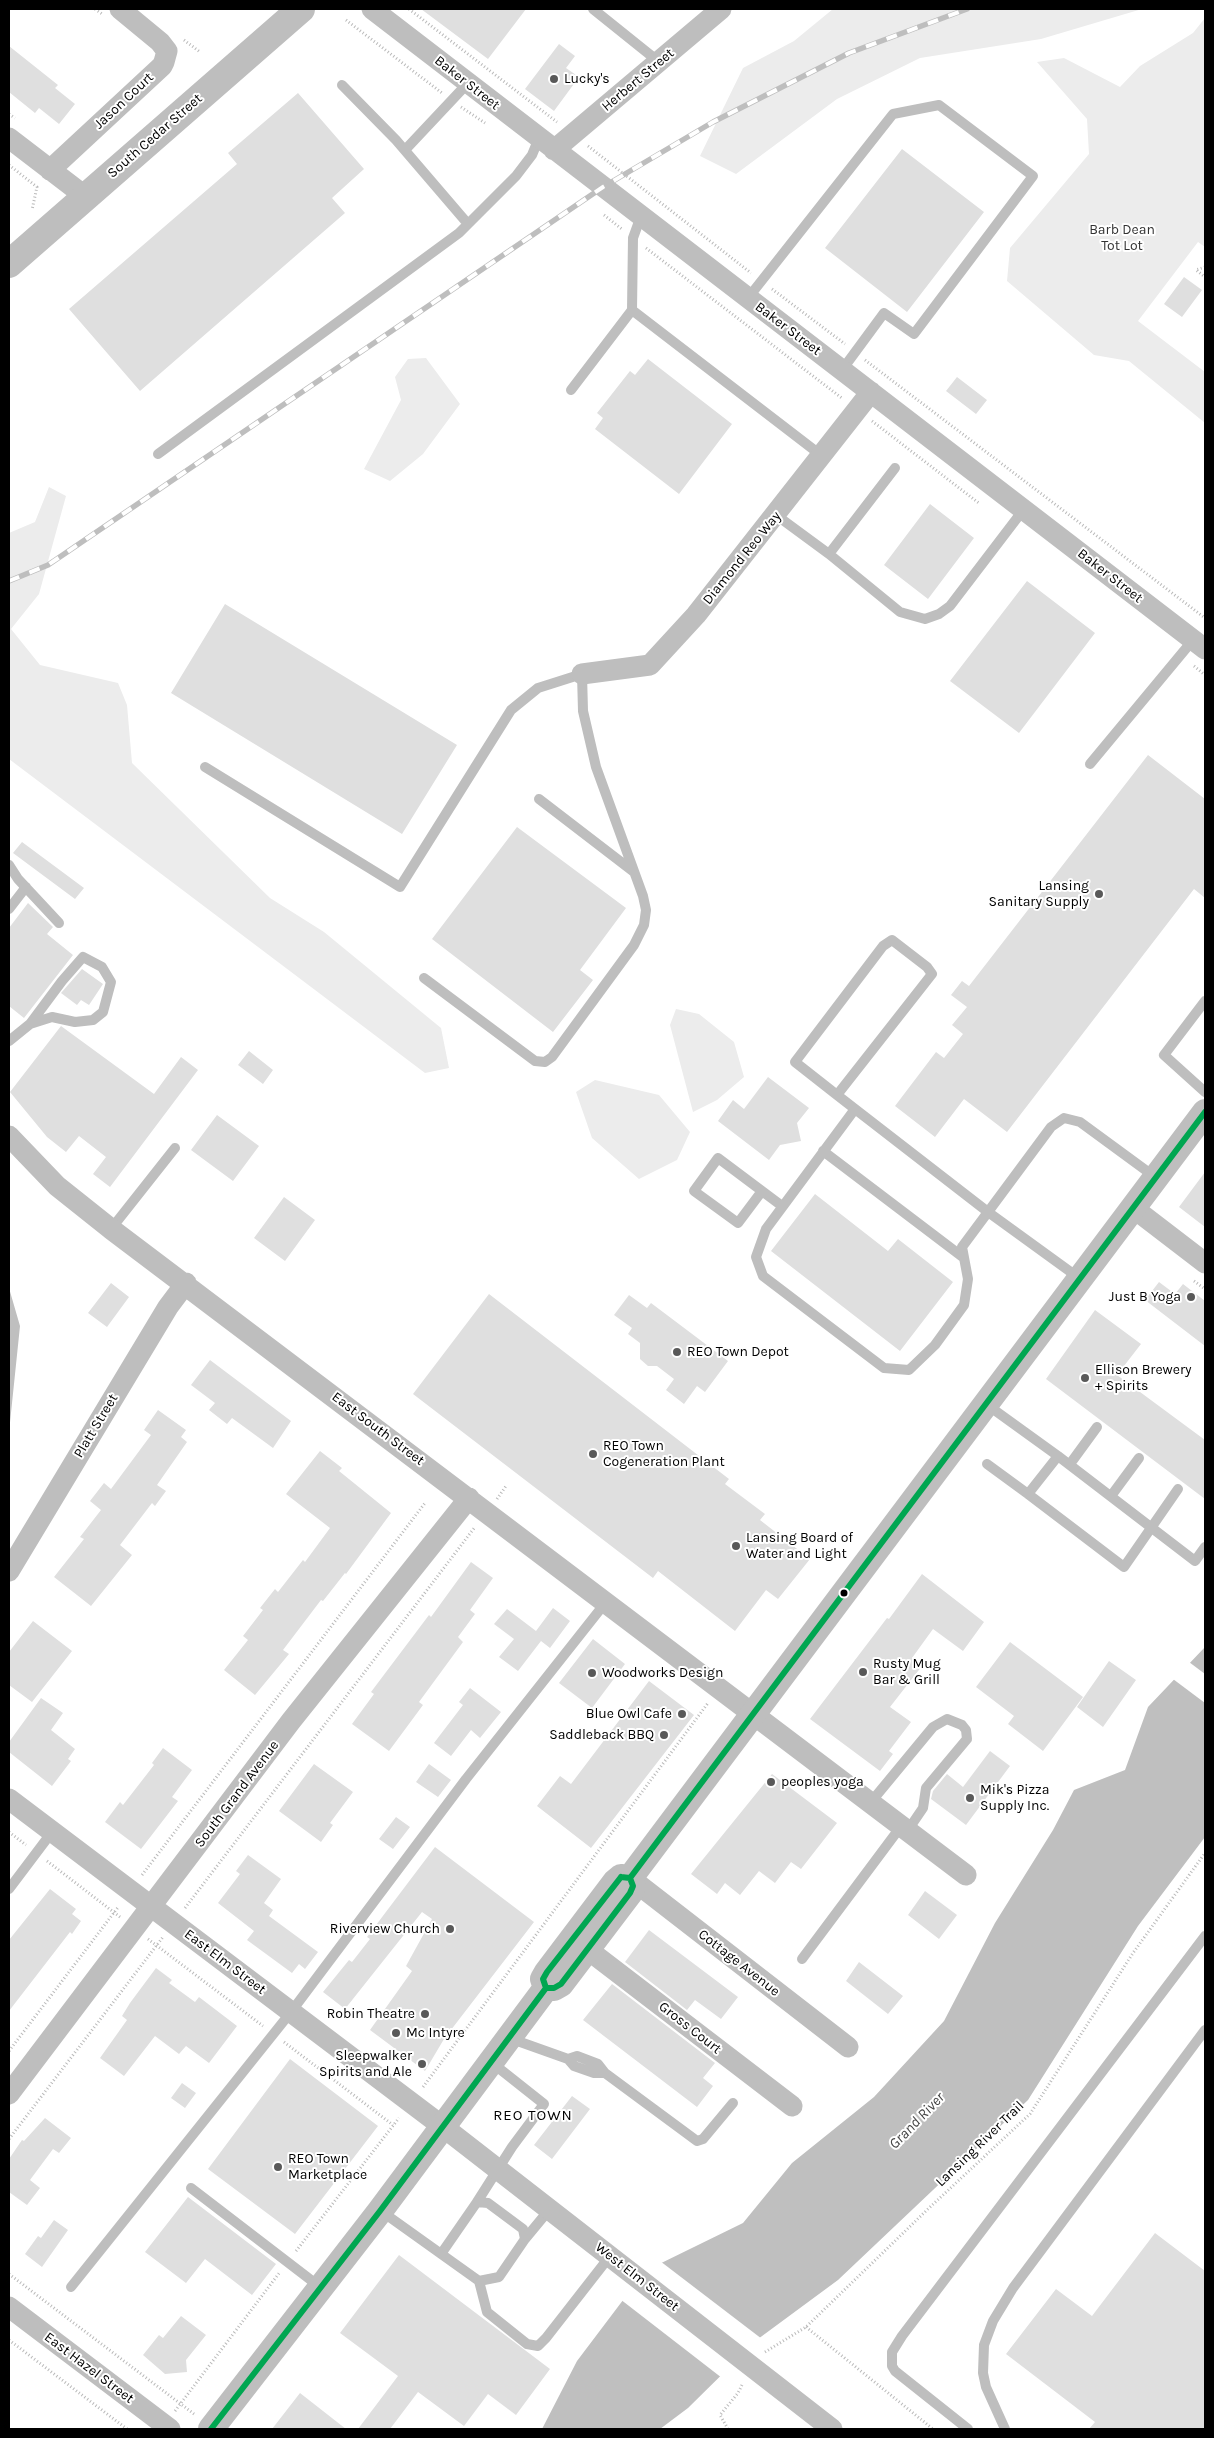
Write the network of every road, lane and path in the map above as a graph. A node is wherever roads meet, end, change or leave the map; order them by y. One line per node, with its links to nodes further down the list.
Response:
1 (120, 9): 15 (street, Jason Court)
2 (301, 9): 16 (main road, South Cedar Street)
3 (372, 9): 8 (street, Baker Street)
4 (409, 9): 10 (path)
5 (593, 9): 7 (lane)
6 (721, 9): 7 (street, Herbert Street)
7 (659, 62): 10 (street, Herbert Street)
8 (467, 84): 12 (street, Baker Street); 13 (lane)
9 (342, 85): 13 (lane)
10 (573, 134): 12 (street, Herbert Street); 23 (path)
11 (9, 138): 15 (street)
12 (546, 144): 18 (street, Baker Street); 19 (lane)
13 (405, 150): 19 (lane)
14 (9, 165): 17 (path)
15 (50, 170): 16 (street)
16 (86, 197): 20 (main road, South Cedar Street)
17 (32, 210)
18 (641, 216): 24 (street, Baker Street); 25 (lane)
19 (468, 224): 30 (lane)
20 (9, 264)
21 (1205, 267): 22 (path)
22 (1205, 277)
23 (762, 282): 24 (lane); 26 (path); 26 (lane)
24 (748, 298): 27 (street, Baker Street)
25 (632, 310): 28 (lane); 31 (lane)
26 (855, 352): 27 (lane); 36 (path)
27 (842, 370): 29 (street, Baker Street)
28 (571, 390)
29 (871, 392): 31 (street, Diamond Reo Way); 33 (street, Baker Street)
30 (158, 454)
31 (822, 456): 34 (street, Diamond Reo Way)
32 (895, 468): 35 (lane)
33 (1024, 509): 35 (lane); 37 (street, Baker Street)
34 (776, 516): 35 (lane); 38 (street, Diamond Reo Way)
35 (829, 554)
36 (1205, 618)
37 (1199, 644): 39 (lane)
38 (582, 674): 40 (lane); 43 (lane)
39 (1090, 764)
40 (205, 767)
41 (539, 800): 43 (lane)
42 (9, 865): 44 (lane)
43 (635, 873): 47 (lane)
44 (26, 887): 45 (lane); 46 (lane)
45 (9, 909)
46 (59, 923)
47 (424, 978)
48 (1205, 1001): 51 (lane)
49 (30, 1024): 49 (lane); 50 (lane)
50 (9, 1041)
51 (1205, 1092)
52 (837, 1095): 52 (lane); 53 (lane)
53 (855, 1109): 57 (lane); 62 (lane)
54 (1205, 1112): 58 (street)
55 (9, 1136): 63 (street, East South Street)
56 (175, 1148): 63 (lane)
57 (823, 1151): 60 (lane); 64 (lane)
58 (1155, 1177): 61 (street); 62 (lane)
59 (762, 1192): 59 (lane); 60 (lane)
60 (782, 1206): 64 (lane)
61 (1132, 1207): 65 (street); 66 (street)
62 (988, 1212): 64 (lane); 66 (lane)
63 (111, 1228): 67 (street, East South Street)
64 (964, 1258)
65 (1205, 1263)
66 (1080, 1278): 68 (street)
67 (186, 1283): 78 (street, East South Street); 83 (street, Platt Street)
68 (986, 1404): 70 (lane); 86 (street)
69 (1097, 1427): 73 (lane)
70 (1058, 1456): 73 (lane); 76 (lane)
71 (1139, 1458): 77 (lane)
72 (987, 1464): 76 (lane)
73 (1070, 1464): 77 (lane)
74 (506, 1486): 80 (path)
75 (1178, 1489): 81 (lane)
76 (1028, 1494): 81 (lane)
77 (1112, 1496): 81 (lane)
78 (468, 1498): 80 (street, East South Street); 98 (street, South Grand Avenue)
79 (425, 1503): 97 (path)
80 (487, 1512): 84 (street, East South Street); 100 (path)
81 (1151, 1527): 82 (lane)
82 (1205, 1547)
83 (9, 1571)
84 (606, 1602): 86 (street, East South Street); 107 (lane)
85 (709, 1703): 115 (path)
86 (754, 1713): 88 (street, East South Street); 95 (street)
87 (9, 1799): 91 (street, East Elm Street)
88 (871, 1802): 89 (street, East South Street); 89 (lane)
89 (905, 1827): 94 (street, East South Street); 105 (lane)
90 (9, 1832): 92 (path)
91 (52, 1832): 92 (lane); 97 (street, East Elm Street)
92 (36, 1853): 96 (lane); 99 (path)
93 (1205, 1853): 135 (path, Lansing River Trail)
94 (966, 1874)
95 (630, 1878): 104 (street); 106 (street); 111 (street, Cottage Avenue)
96 (9, 1888)
97 (130, 1891): 98 (street, East Elm Street); 99 (path)
98 (151, 1907): 100 (street, East Elm Street); 101 (street, South Grand Avenue)
99 (114, 1912): 101 (path); 112 (path)
100 (173, 1924): 103 (path); 107 (street, East Elm Street)
101 (135, 1928): 103 (path); 114 (street, South Grand Avenue)
102 (1205, 1936): 146 (lane)
103 (157, 1945): 109 (path); 120 (path)
104 (588, 1949): 106 (street); 117 (street, Gross Court)
105 (802, 1959)
106 (546, 1988): 110 (street)
107 (291, 2012): 109 (lane); 115 (street, East Elm Street)
108 (1205, 2030): 147 (lane)
109 (274, 2034): 118 (path); 132 (lane)
110 (508, 2037): 113 (street); 116 (lane)
111 (848, 2047)
112 (9, 2051)
113 (490, 2061): 119 (street); 121 (lane)
114 (9, 2094)
115 (410, 2102): 118 (path); 119 (street, East Elm Street)
116 (733, 2104)
117 (792, 2106)
118 (393, 2125): 129 (path)
119 (442, 2126): 121 (street, West Elm Street); 125 (street)
120 (9, 2140)
121 (498, 2170): 123 (lane); 124 (street, West Elm Street)
122 (191, 2188): 129 (lane)
123 (477, 2202): 126 (lane); 127 (lane)
124 (549, 2210): 126 (lane); 128 (street, West Elm Street)
125 (380, 2211): 127 (lane); 133 (street)
126 (525, 2239): 131 (lane)
127 (441, 2254): 131 (lane)
128 (610, 2256): 131 (lane); 144 (street, West Elm Street)
129 (287, 2262): 133 (lane); 139 (path)
130 (9, 2274): 139 (path)
131 (479, 2281)
132 (71, 2287)
133 (321, 2288): 141 (street)
134 (9, 2308): 140 (street, East Hazel Street)
135 (806, 2327): 137 (path, Lansing River Trail); 145 (path)
136 (9, 2340): 142 (path)
137 (762, 2354)
138 (746, 2376): 143 (path)
139 (181, 2403): 140 (path); 141 (path)
140 (167, 2427)
141 (212, 2428)
142 (127, 2429)
143 (728, 2429)
144 (832, 2429)
145 (932, 2429)
146 (968, 2429)
147 (1005, 2429)

